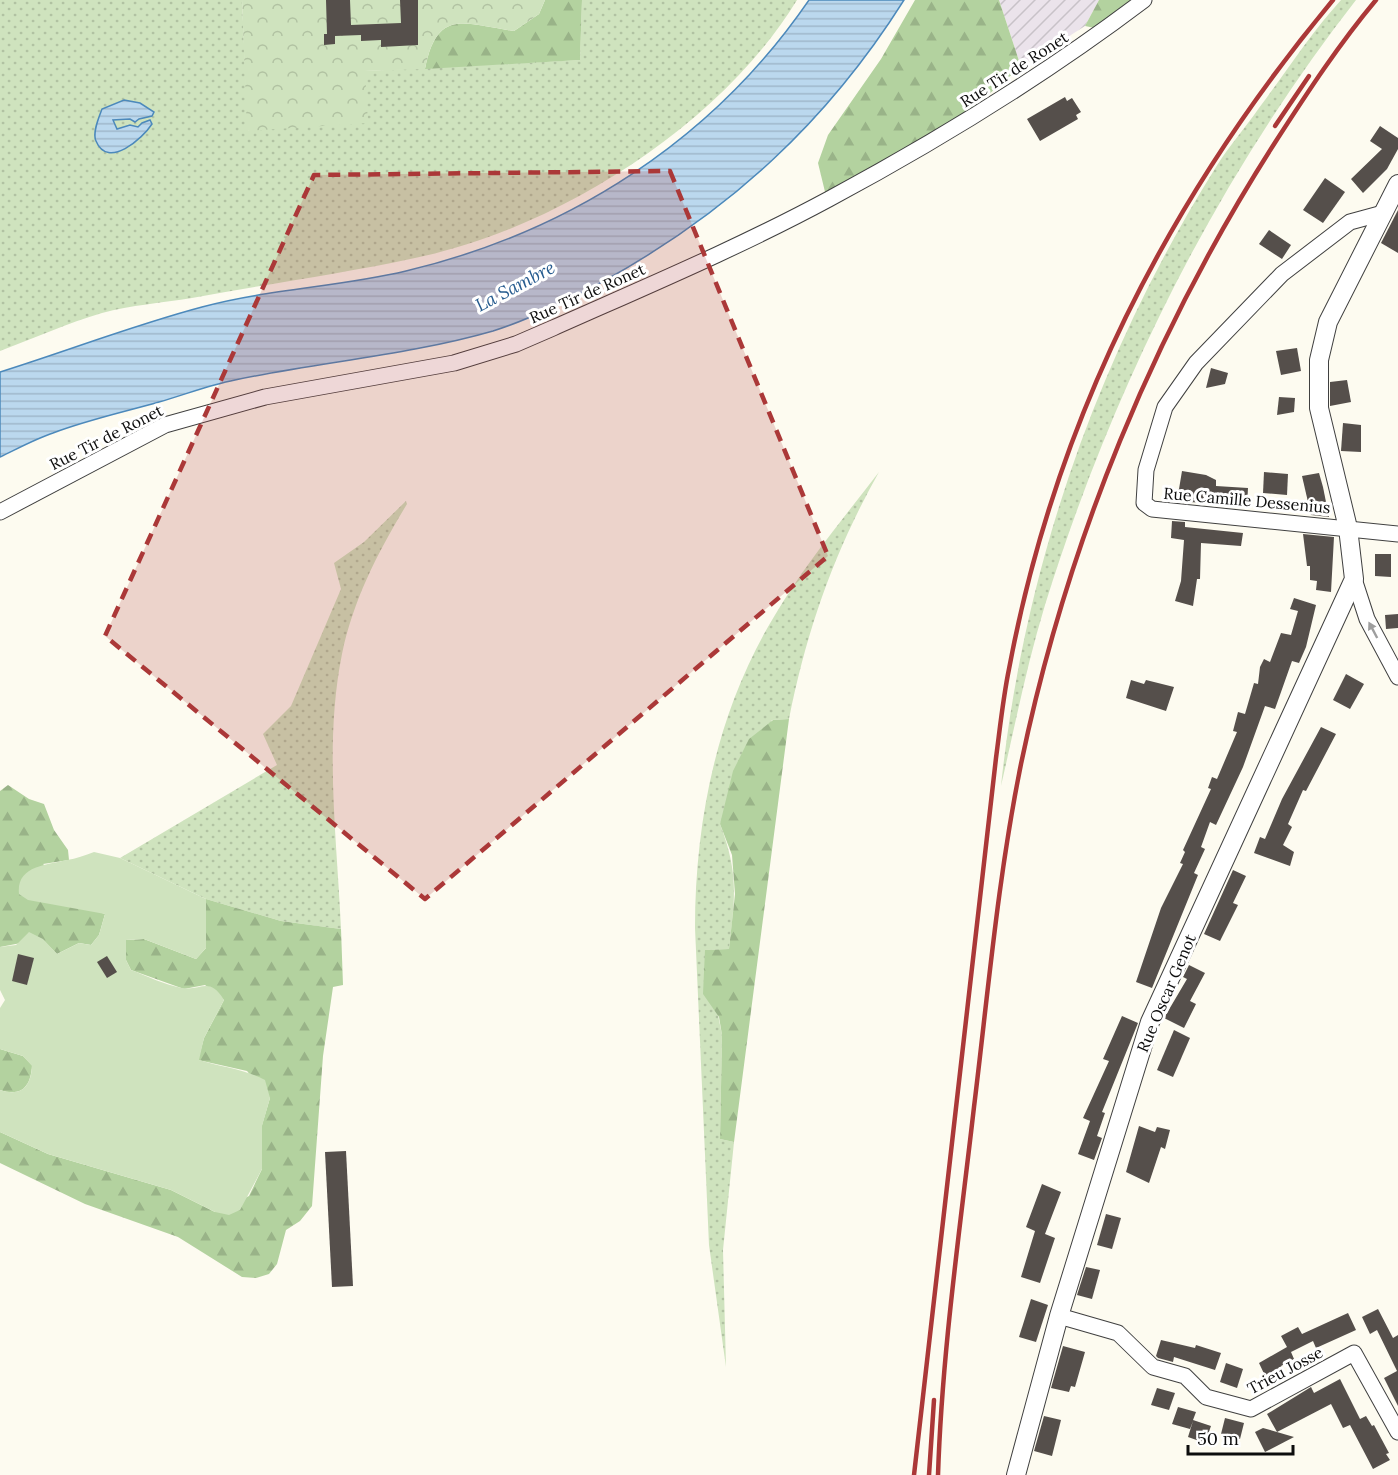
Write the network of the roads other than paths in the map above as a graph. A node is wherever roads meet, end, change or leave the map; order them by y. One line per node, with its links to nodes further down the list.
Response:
1 (1144, 0): 4 (street, Rue Tir de Ronet)
2 (1398, 184): 3 (street)
3 (1383, 213): 5 (street); 5 (street, Rue Camille Dessenius)
4 (0, 512)
5 (1348, 528): 6 (street); 7 (street)
6 (1398, 534)
7 (1354, 579): 8 (street, one-way to 7); 9 (street, Rue Oscar Genot)
8 (1398, 677)
9 (1059, 1316): 10 (street, Trieu Josse); 11 (street, Rue Oscar Genot)
10 (1398, 1432)
11 (1016, 1475)

